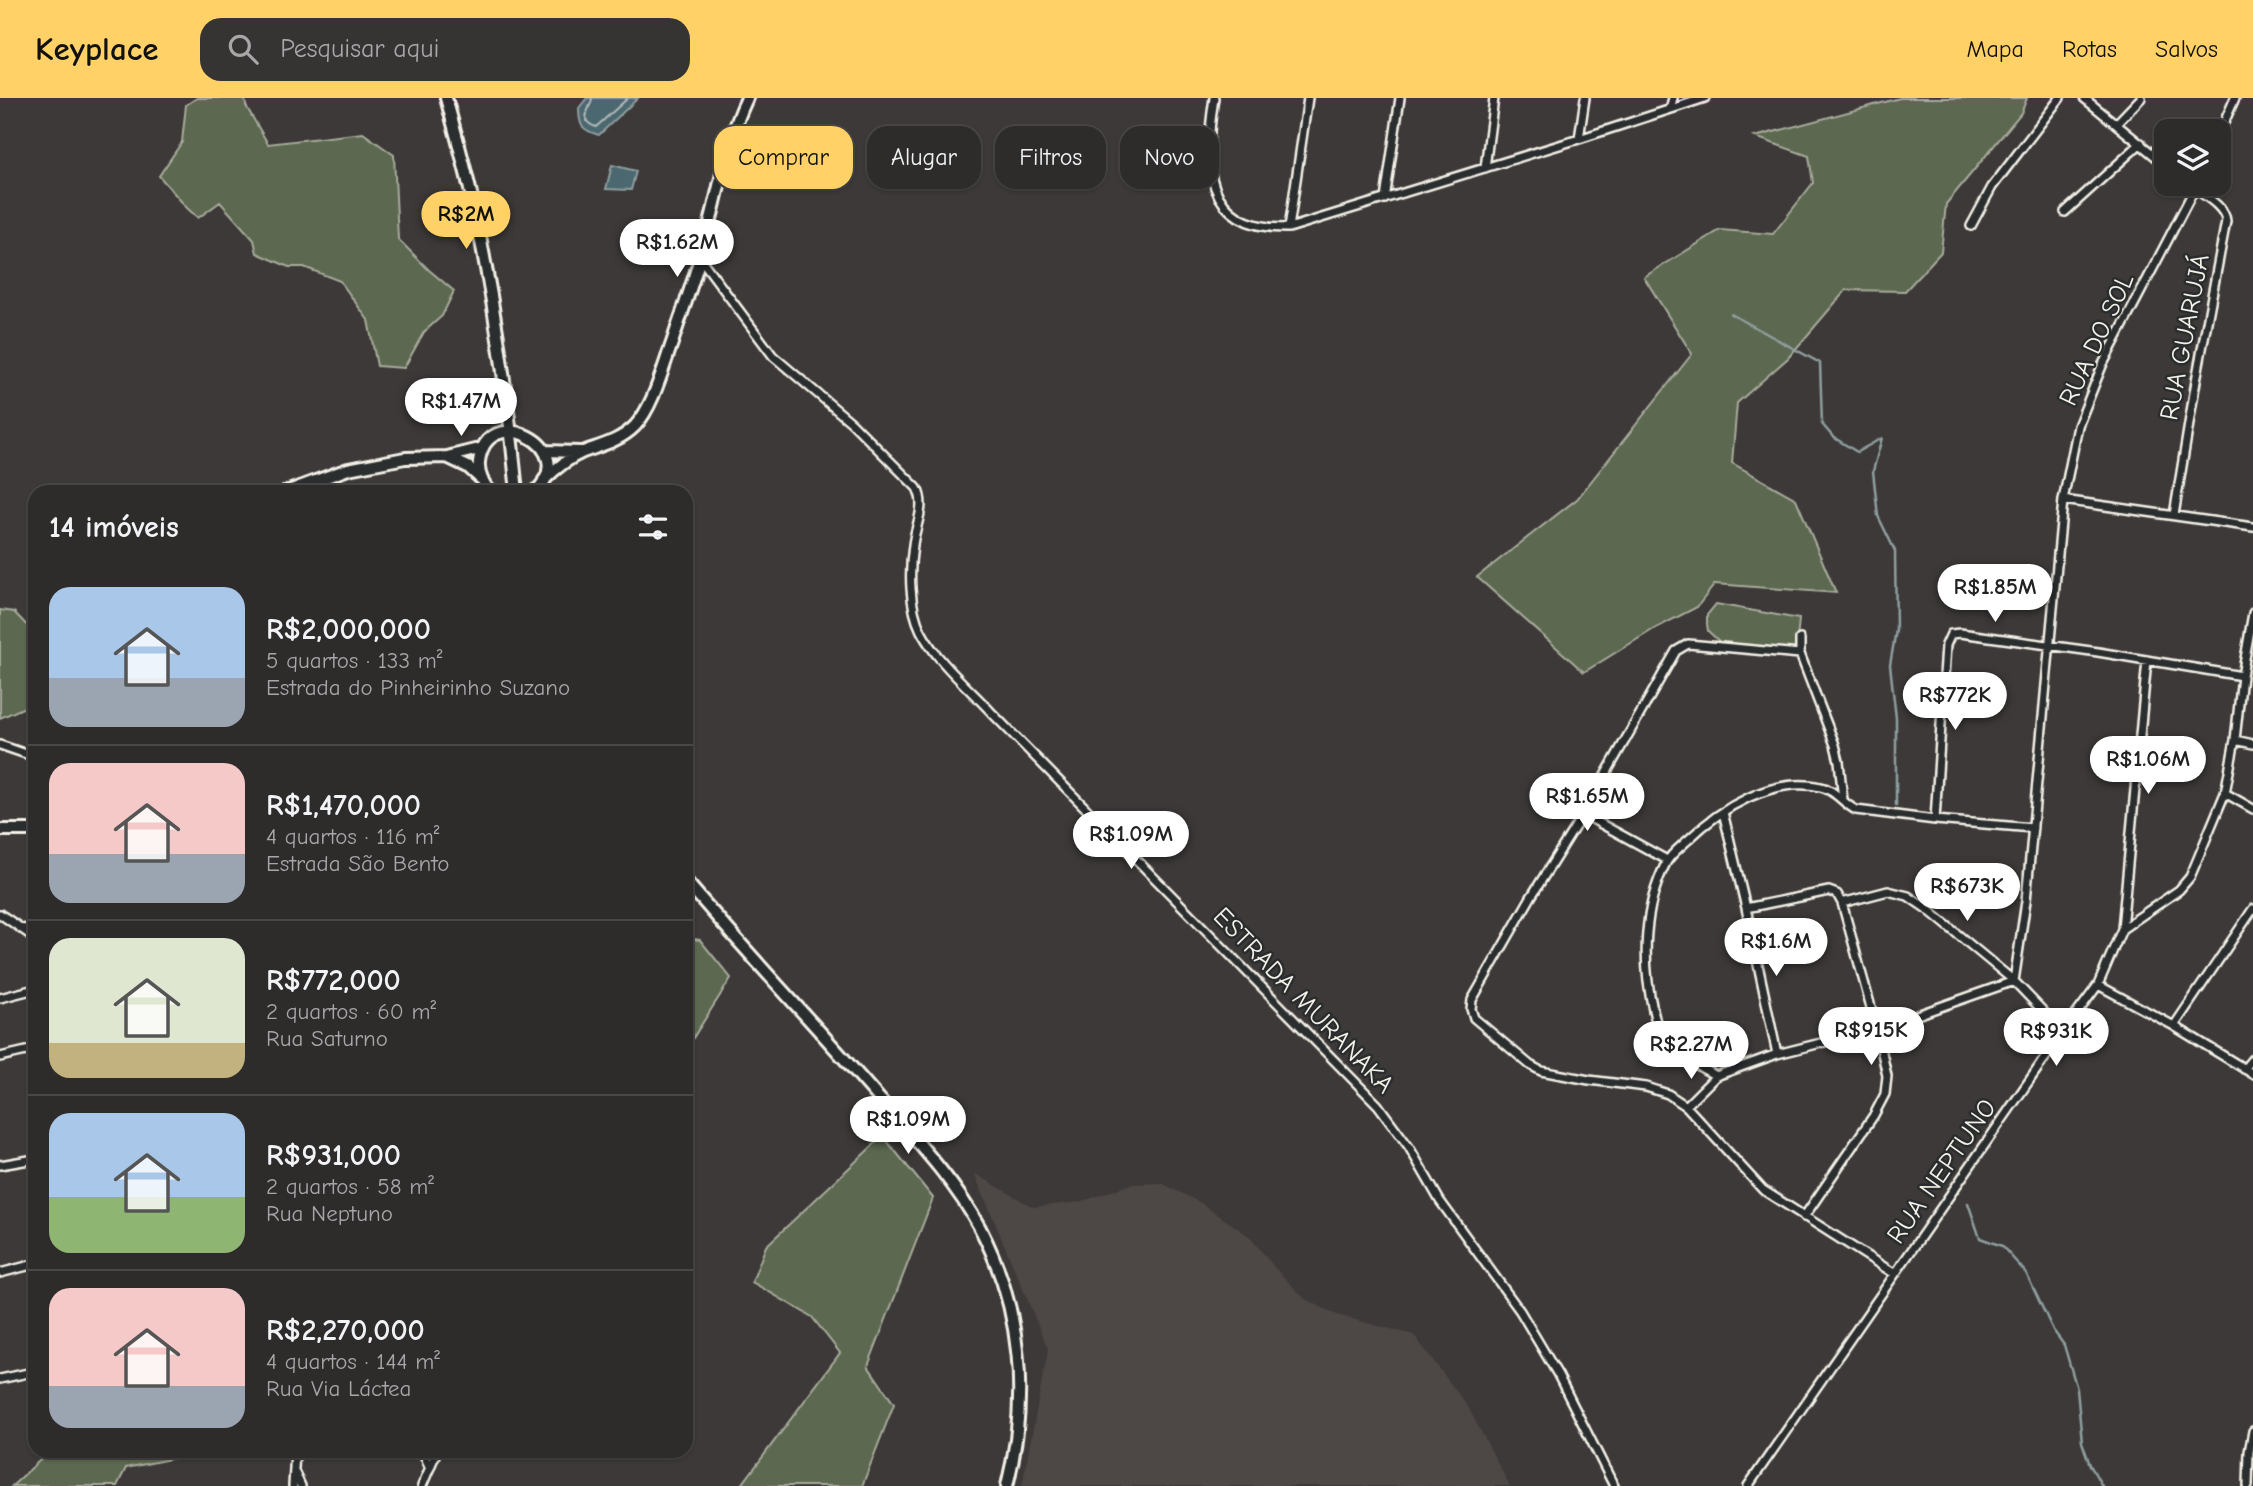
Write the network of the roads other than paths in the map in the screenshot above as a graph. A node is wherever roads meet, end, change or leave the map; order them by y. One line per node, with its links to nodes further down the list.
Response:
1 (446, 98): 28 (main road)
2 (747, 98): 27 (main road)
3 (1214, 98): 26 (street)
4 (1308, 98): 26 (street)
5 (1400, 98): 23 (street)
6 (1494, 98): 20 (street)
7 (1585, 98): 17 (street)
8 (1673, 98): 14 (street)
9 (1705, 98): 14 (street)
10 (2060, 98): 25 (street)
11 (2084, 98): 16 (street)
12 (2141, 98): 16 (street)
13 (2235, 98): 15 (street)
14 (1670, 109): 17 (street)
15 (2226, 119)
16 (2117, 123): 18 (street)
17 (1579, 139): 20 (street)
18 (2141, 143): 19 (street); 24 (street)
19 (2154, 154)
20 (1485, 169): 23 (street)
21 (2187, 196): 39 (street, RUA DO SOL)
22 (2206, 196): 40 (street, RUA GUARUJÁ)
23 (1385, 199): 26 (street)
24 (2065, 212)
25 (1971, 226)
26 (1289, 228)
27 (700, 258): 31 (main road); 105 (street, ESTRADA MURANAKA)
28 (511, 431): 29 (main road); 30 (main road); 37 (main road)
29 (484, 448): 32 (main road); 33 (main road)
30 (544, 451): 31 (main road); 34 (main road)
31 (584, 452): 34 (main road)
32 (447, 457): 33 (main road); 35 (main road)
33 (481, 479): 36 (main road)
34 (544, 480): 38 (main road)
35 (305, 485)
36 (486, 485)
37 (516, 485)
38 (540, 485)
39 (2063, 500): 40 (street); 45 (street, RUA DO SOL)
40 (2174, 515): 41 (street)
41 (2253, 527)
42 (2253, 613): 43 (street)
43 (2252, 627): 48 (street)
44 (1800, 639): 46 (street)
45 (2050, 645): 47 (street); 58 (street); 59 (street, RUA DO SOL)
46 (1800, 654): 54 (street); 57 (street)
47 (2147, 660): 48 (street); 70 (street, RUA NEPTUNO)
48 (2242, 676): 49 (street)
49 (2235, 740): 50 (street); 53 (street)
50 (2253, 744)
51 (0, 745): 52 (street)
52 (28, 755)
53 (2225, 793): 55 (street); 70 (street)
54 (1843, 800): 56 (street); 58 (street)
55 (2253, 809)
56 (1723, 812): 62 (street); 65 (street)
57 (1583, 814): 62 (street); 86 (street)
58 (1935, 820): 59 (street)
59 (2033, 828): 72 (street, RUA DO SOL)
60 (0, 830): 61 (main road)
61 (28, 830)
62 (1667, 860): 85 (street)
63 (693, 889): 104 (main road)
64 (1842, 903): 65 (street); 72 (street); 77 (street)
65 (1746, 908): 80 (street)
66 (2253, 909): 76 (street)
67 (0, 914): 69 (street)
68 (28, 928): 69 (street)
69 (23, 929): 71 (street)
70 (2122, 929): 73 (street, RUA NEPTUNO)
71 (28, 933)
72 (2014, 981): 77 (street); 78 (street)
73 (2098, 985): 76 (street); 78 (street, RUA NEPTUNO)
74 (28, 991): 75 (street)
75 (0, 998)
76 (2174, 1026): 83 (street)
77 (1877, 1029): 80 (street); 89 (street)
78 (2063, 1032): 92 (street, RUA NEPTUNO)
79 (28, 1051): 81 (street)
80 (1777, 1054): 85 (street)
81 (0, 1057)
82 (2253, 1058): 83 (street)
83 (2244, 1069): 84 (street)
84 (2253, 1074)
85 (1716, 1076): 86 (street)
86 (1686, 1106): 89 (street)
87 (28, 1160): 88 (street)
88 (0, 1165)
89 (1804, 1217): 92 (street)
90 (28, 1266): 91 (street)
91 (0, 1273)
92 (1895, 1274): 106 (street, RUA NEPTUNO)
93 (27, 1373): 94 (street)
94 (0, 1379)
95 (2253, 1432): 107 (street)
96 (294, 1458): 100 (street)
97 (425, 1458): 99 (street)
98 (434, 1458): 99 (street)
99 (430, 1468): 103 (street)
100 (293, 1471): 101 (street); 102 (street)
101 (293, 1486)
102 (301, 1486)
103 (422, 1486)
104 (1007, 1486)
105 (1614, 1486)
106 (1748, 1486)
107 (2248, 1486)

